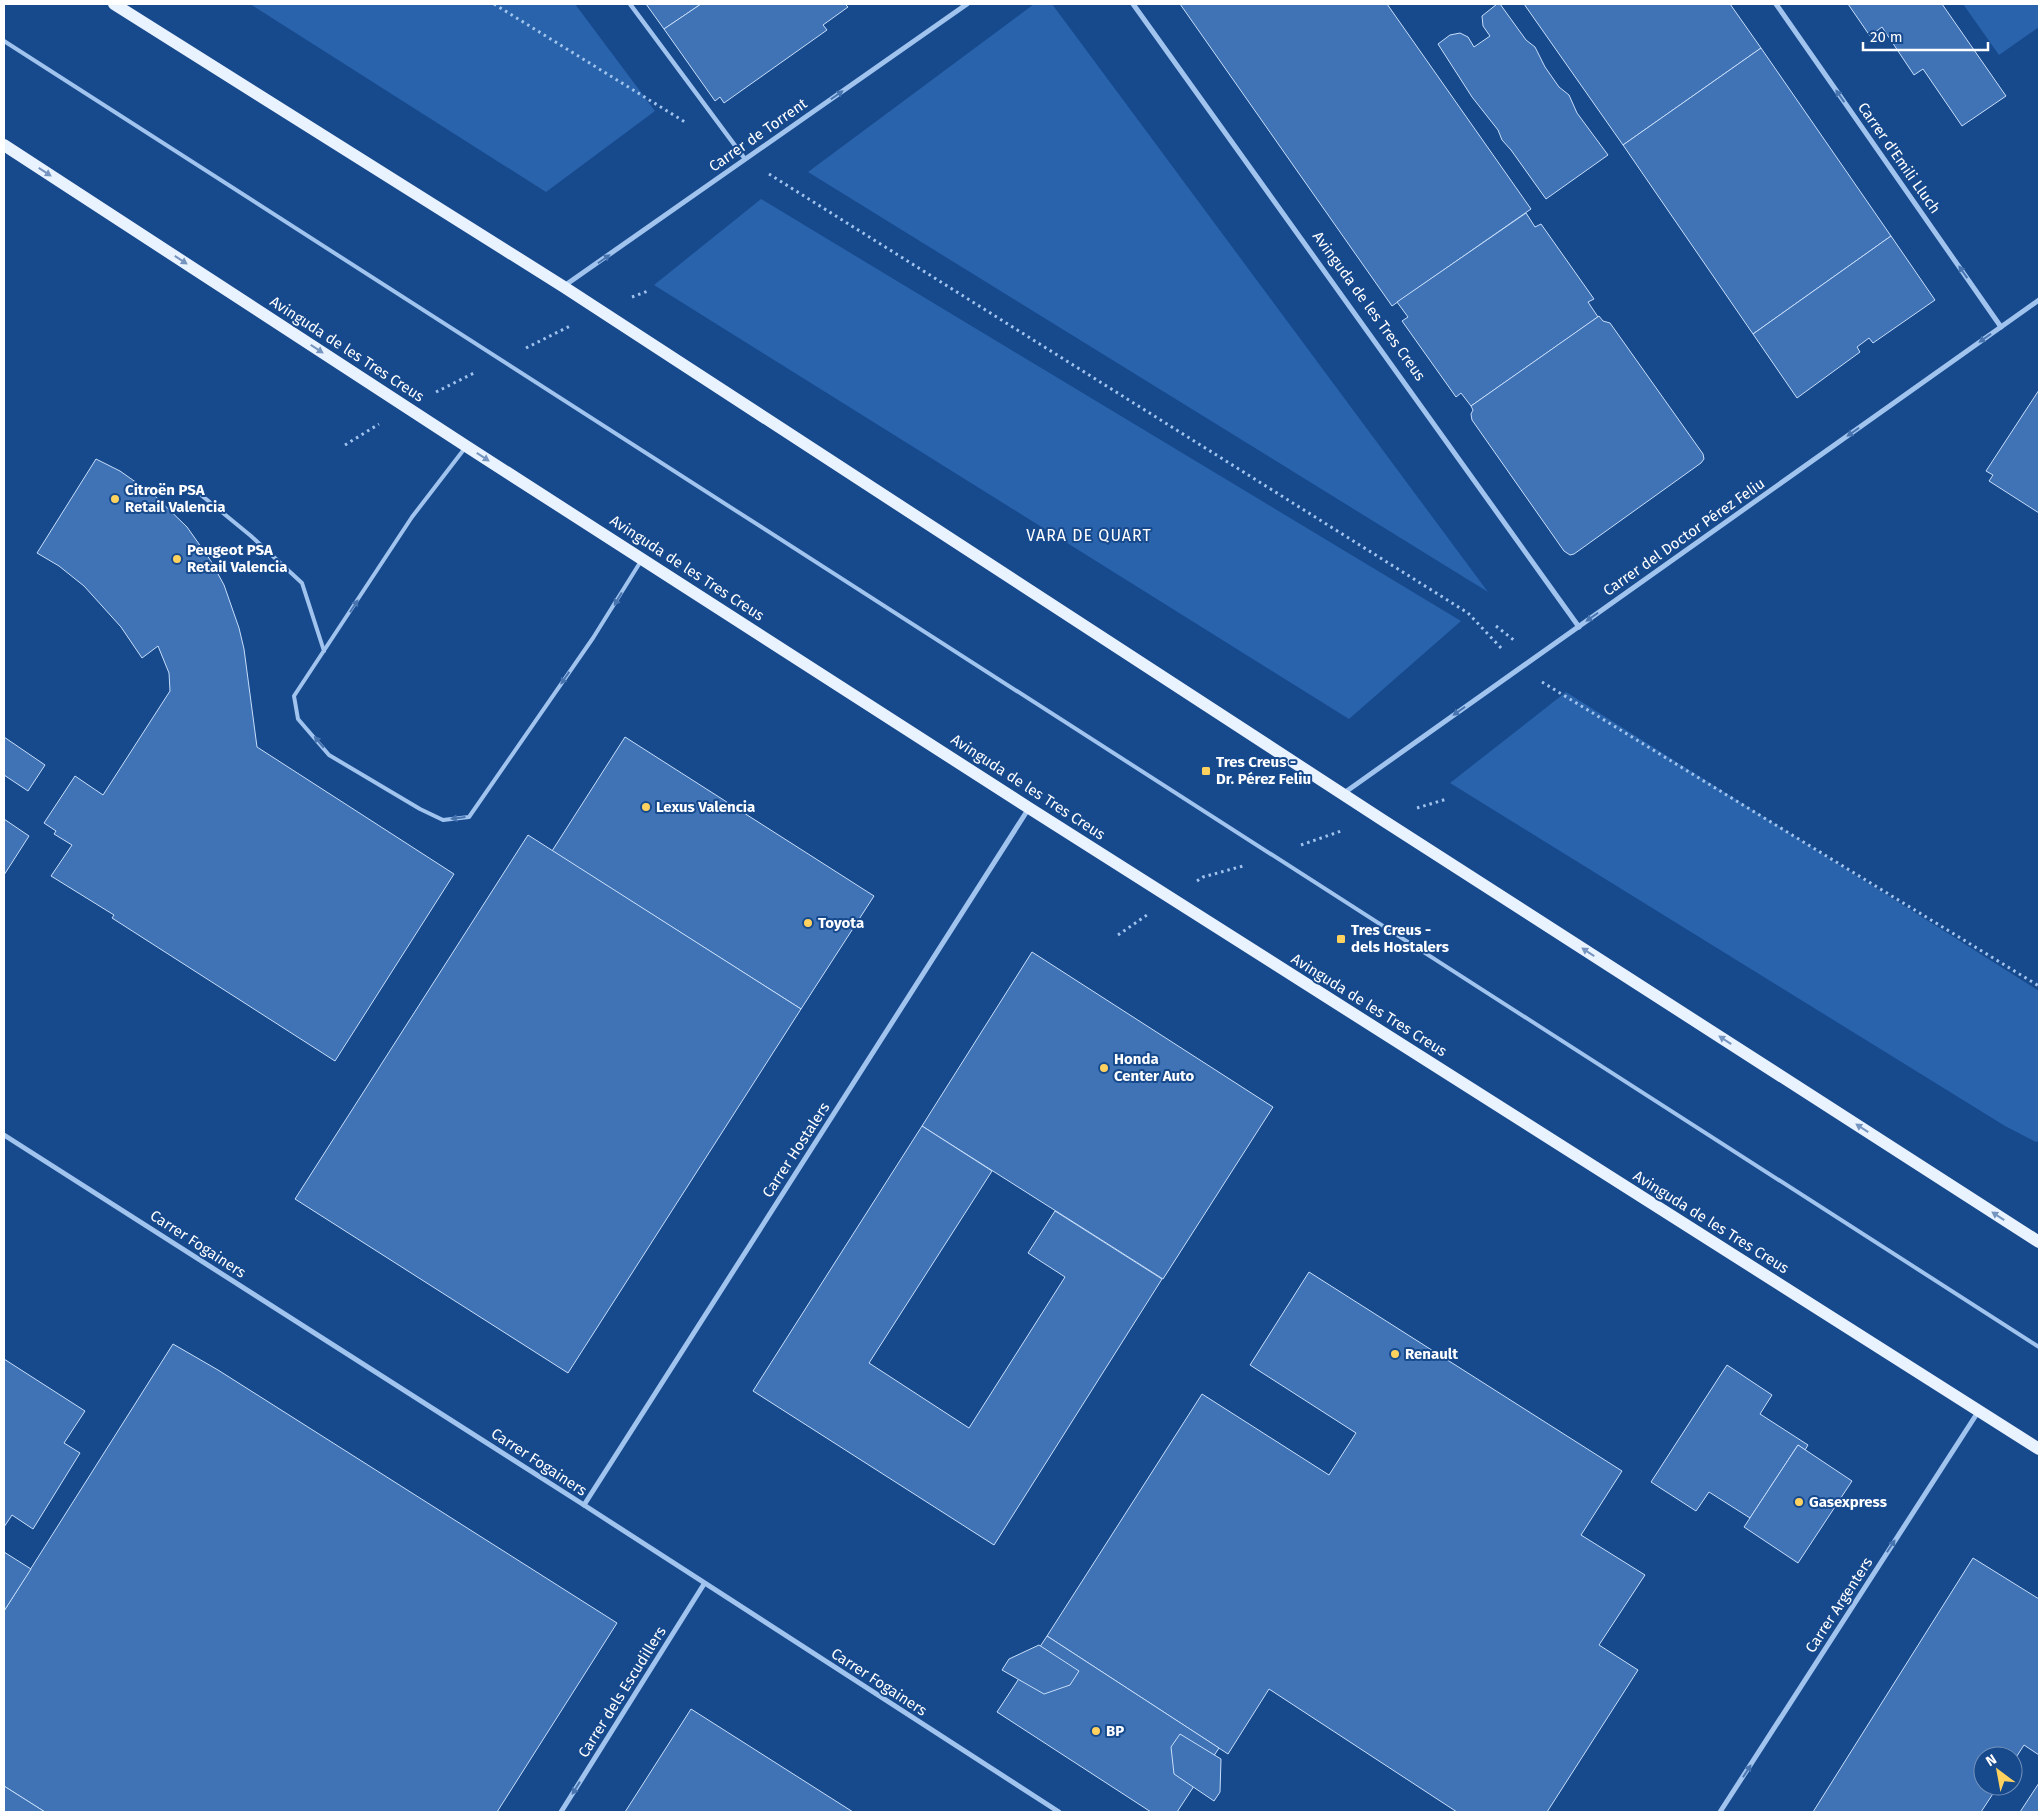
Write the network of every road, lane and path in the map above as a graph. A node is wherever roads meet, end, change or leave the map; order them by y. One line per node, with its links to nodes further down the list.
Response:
1 (114, 4): 11 (main road)
2 (494, 4): 8 (path)
3 (630, 4): 10 (street)
4 (967, 4): 10 (street, Carrer de Torrent, one-way to 4)
5 (1133, 4): 17 (street, Avinguda de les Tres Creus)
6 (1776, 4): 13 (street, Carrer d'Emili Lluch, one-way to 6)
7 (4, 41): 25 (lane)
8 (687, 123)
9 (4, 145): 14 (main road, Avinguda de les Tres Creus, one-way to 14)
10 (745, 160): 11 (street, Carrer de Torrent, one-way to 10); 19 (path)
11 (564, 287): 20 (main road)
12 (2039, 300): 13 (street, Carrer del Doctor Pérez Feliu)
13 (2001, 327): 17 (street, Carrer del Doctor Pérez Feliu, one-way to 17)
14 (466, 446): 16 (main road, Avinguda de les Tres Creus, one-way to 16); 18 (lane, one-way to 14)
15 (195, 490): 18 (lane)
16 (642, 559): 18 (lane, one-way to 18); 21 (main road, Avinguda de les Tres Creus)
17 (1579, 627): 19 (street, Carrer del Doctor Pérez Feliu)
18 (324, 651)
19 (1520, 668): 20 (street, Carrer del Doctor Pérez Feliu, one-way to 20); 22 (path)
20 (1343, 794): 24 (main road, one-way to 20)
21 (1029, 808): 26 (main road, Avinguda de les Tres Creus); 28 (street, Carrer Hostalers)
22 (2039, 986)
23 (4, 1135): 28 (street, Carrer Fogainers)
24 (2039, 1242)
25 (2039, 1347)
26 (1978, 1412): 27 (main road, Avinguda de les Tres Creus); 32 (street, Carrer Argenters, one-way to 26)
27 (2039, 1449)
28 (584, 1505): 29 (street, Carrer Fogainers)
29 (704, 1584): 30 (street, Carrer dels Escudillers, one-way to 30); 31 (street, Carrer Fogainers)
30 (561, 1812)
31 (1059, 1812)
32 (1720, 1812)

